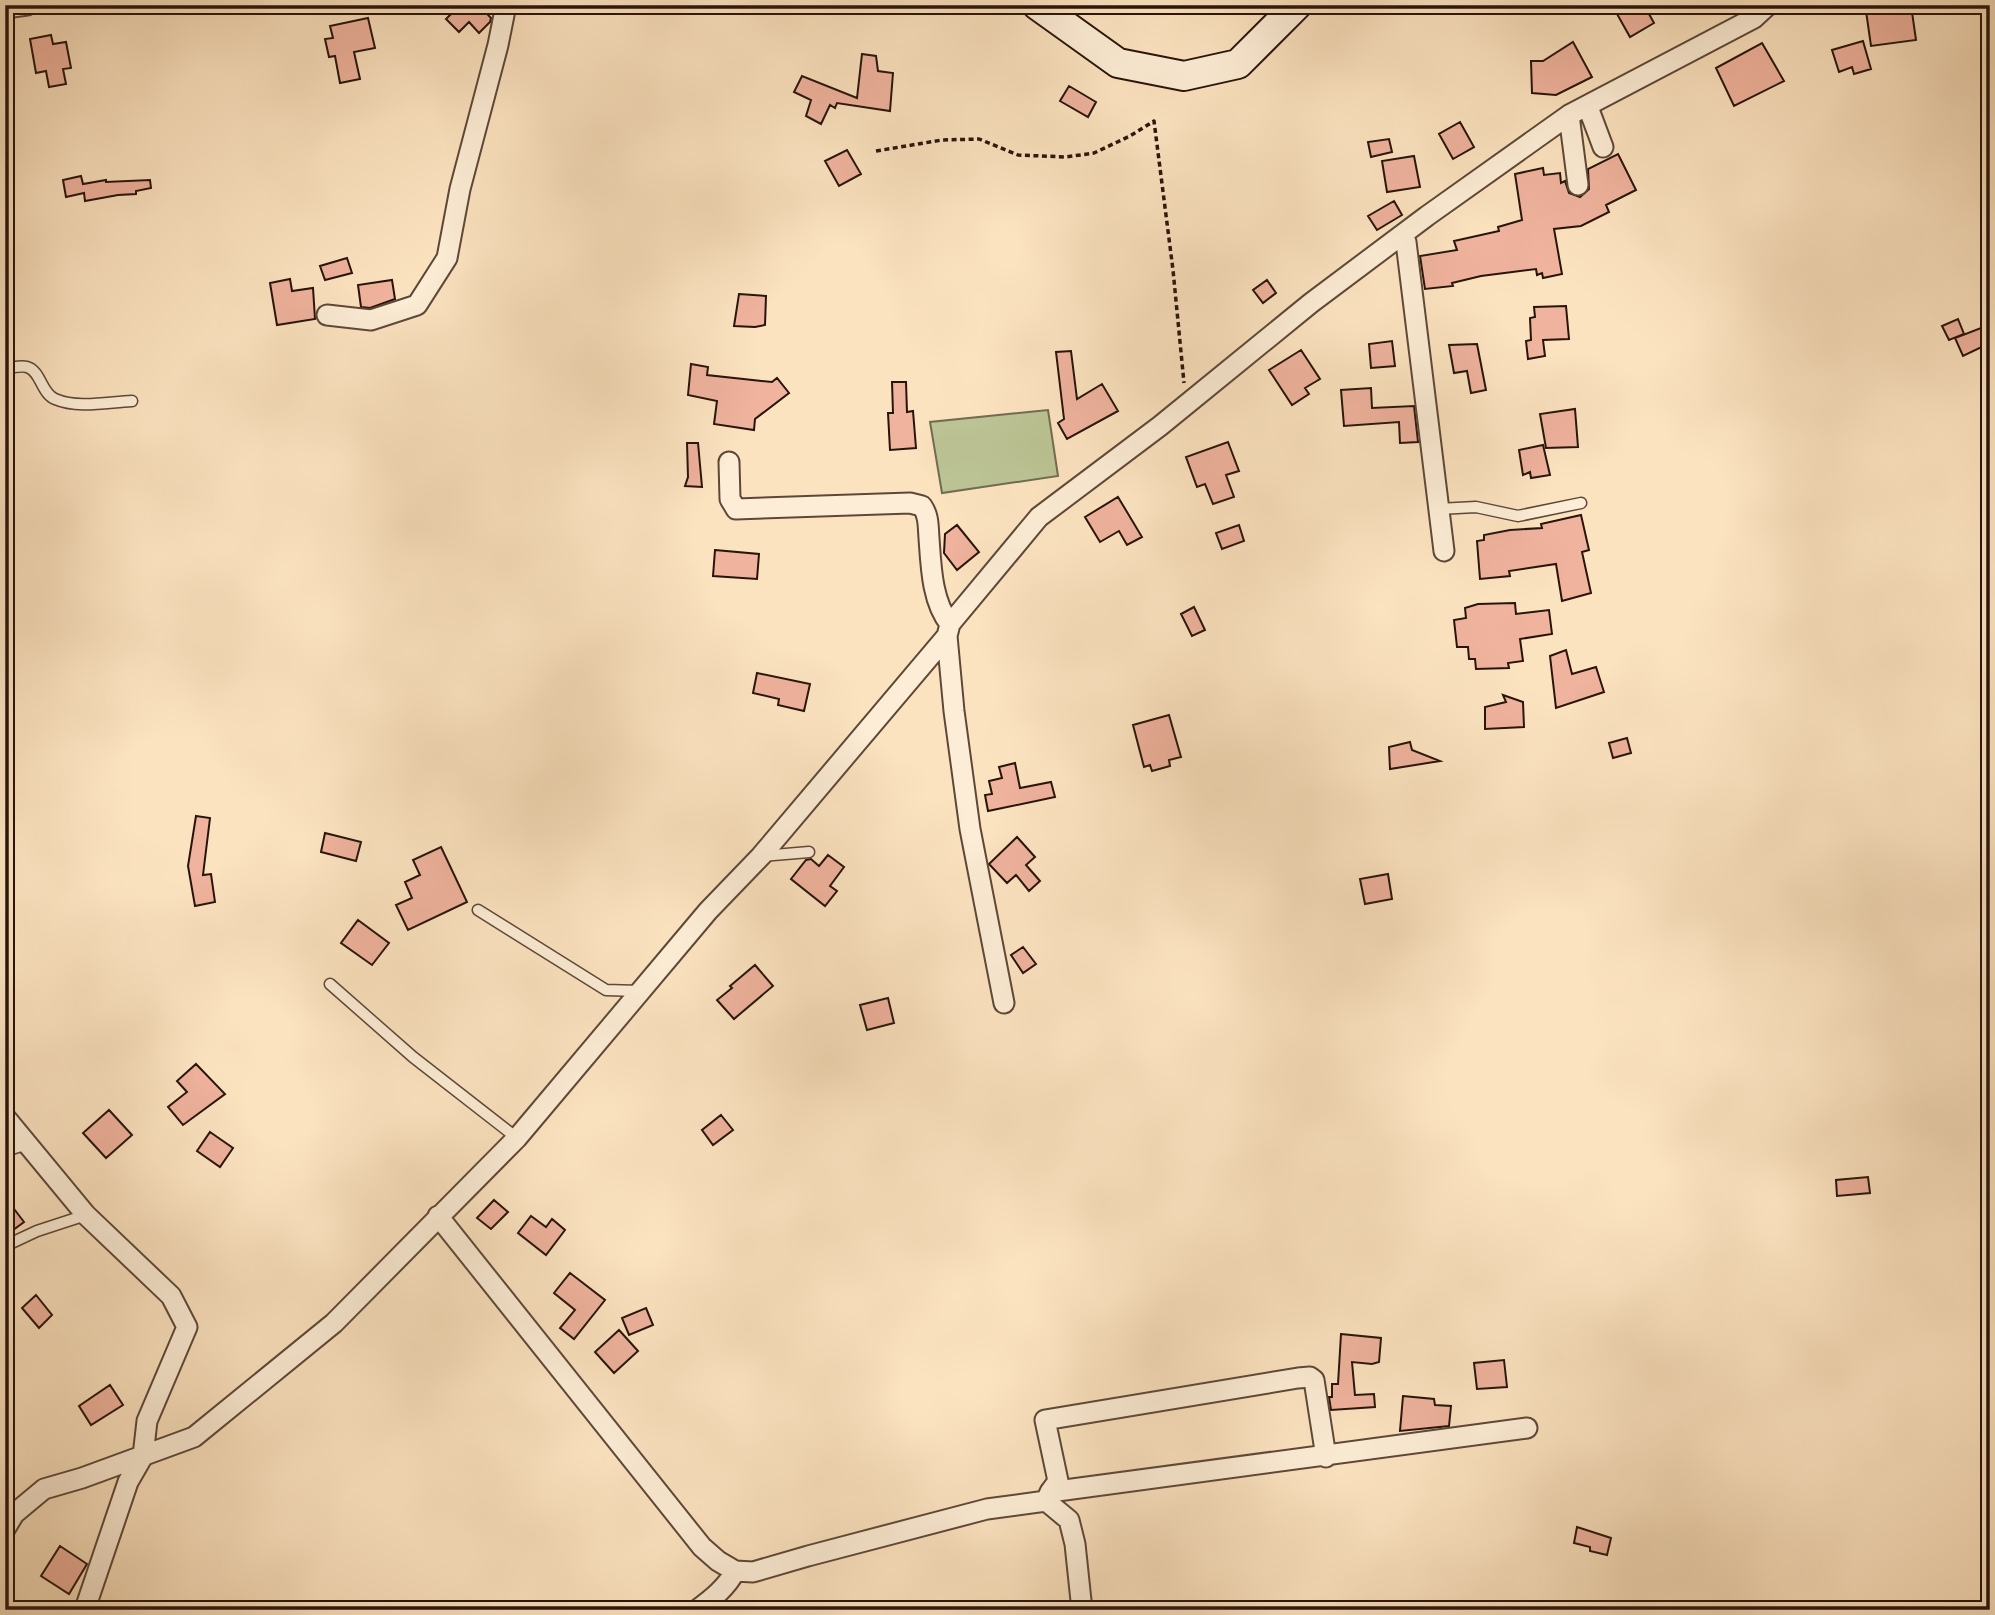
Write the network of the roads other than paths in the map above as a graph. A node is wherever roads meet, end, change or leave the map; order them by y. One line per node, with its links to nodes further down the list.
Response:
1 (27, 5): 6 (street)
2 (506, 5): 12 (street)
3 (1037, 5): 4 (main road)
4 (1297, 5)
5 (1768, 5): 7 (street)
6 (5, 8)
7 (1588, 107): 8 (street); 9 (street)
8 (1569, 115): 10 (street); 11 (street)
9 (1603, 148)
10 (1578, 184)
11 (1403, 234): 17 (street); 19 (street)
12 (327, 315)
13 (5, 368): 14 (lane)
14 (132, 401)
15 (729, 462): 19 (street)
16 (1581, 503): 17 (lane)
17 (1438, 509): 18 (street)
18 (1444, 551)
19 (949, 630): 21 (street); 25 (street)
20 (809, 852): 21 (lane)
21 (761, 856): 24 (street)
22 (478, 910): 24 (lane)
23 (330, 984): 27 (lane)
24 (639, 991): 27 (street)
25 (1004, 1003)
26 (5, 1117): 28 (street)
27 (517, 1138): 31 (street)
28 (28, 1144): 29 (lane); 30 (street)
29 (5, 1151)
30 (86, 1215): 32 (lane); 34 (street)
31 (438, 1216): 34 (street); 38 (street)
32 (5, 1247)
33 (1527, 1428): 35 (street)
34 (143, 1455): 37 (street); 39 (street)
35 (1326, 1457): 36 (street); 36 (street)
36 (1048, 1497): 38 (street); 41 (street)
37 (5, 1529)
38 (735, 1571): 40 (street)
39 (87, 1603)
40 (697, 1610)
41 (1082, 1610)

